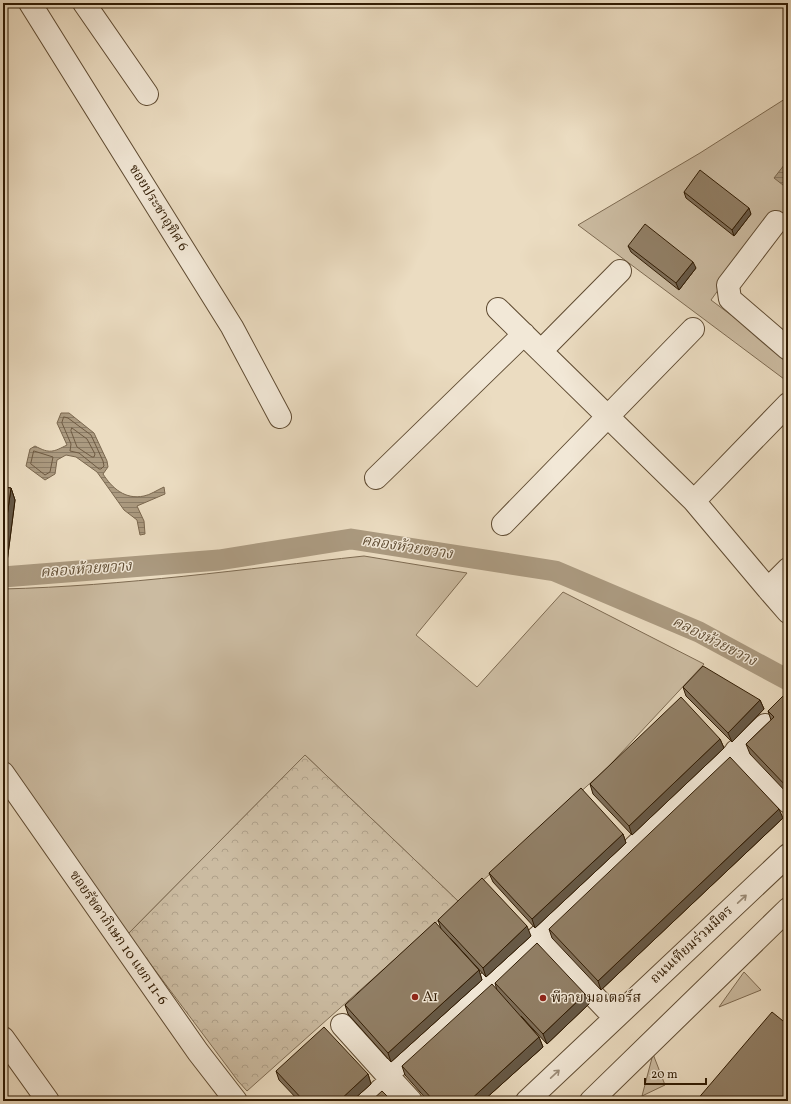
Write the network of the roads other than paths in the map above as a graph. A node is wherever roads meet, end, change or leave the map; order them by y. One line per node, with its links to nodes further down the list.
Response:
1 (30, 3): 13 (street, ซอยประชาอุทิศ 6)
2 (84, 3): 3 (street)
3 (147, 94)
4 (776, 222): 9 (street)
5 (620, 271): 10 (street)
6 (498, 309): 8 (street)
7 (693, 329): 12 (street)
8 (524, 334): 10 (street); 14 (street)
9 (788, 349)
10 (541, 352): 12 (street)
11 (788, 404): 15 (street)
12 (608, 416): 15 (street); 16 (street)
13 (280, 417)
14 (376, 478)
15 (694, 501): 18 (street)
16 (503, 524)
17 (788, 569): 18 (street)
18 (768, 588): 19 (street)
19 (788, 612)
20 (765, 725): 21 (street)
21 (736, 751): 23 (street); 26 (street)
22 (3, 772): 32 (street, ซอยรัชดาภิเษก 10 แยก 11-6)
23 (788, 802)
24 (788, 855): 27 (street, ถนนเทียมร่วมมิตร, one-way to 24)
25 (788, 909): 36 (street)
26 (538, 937): 27 (street); 30 (street)
27 (615, 1018): 35 (street, ถนนเทียมร่วมมิตร, one-way to 27)
28 (342, 1025): 30 (street)
29 (3, 1038): 31 (street)
30 (390, 1078): 33 (street); 34 (street)
31 (48, 1101)
32 (236, 1101)
33 (368, 1101)
34 (411, 1101)
35 (527, 1101)
36 (591, 1101)

